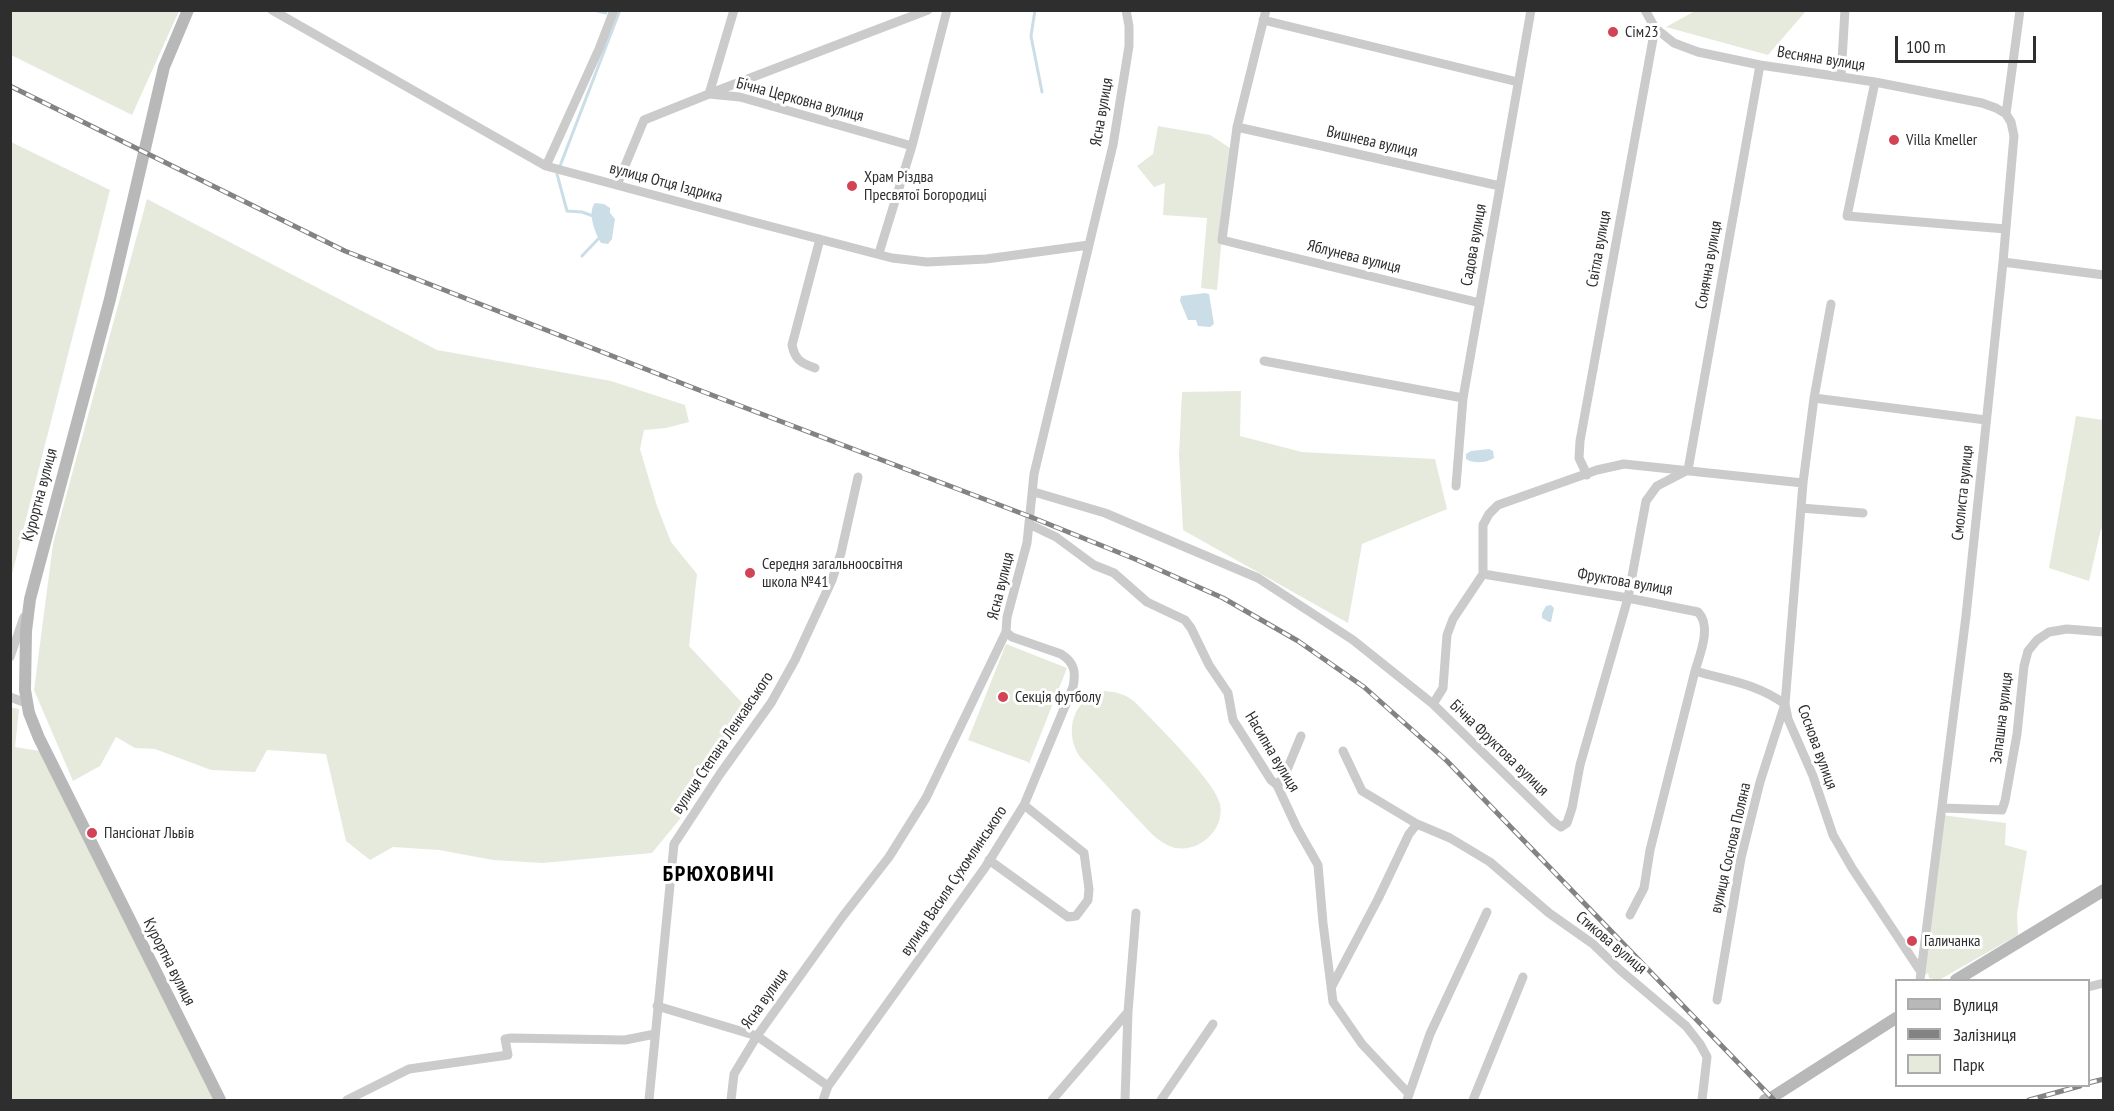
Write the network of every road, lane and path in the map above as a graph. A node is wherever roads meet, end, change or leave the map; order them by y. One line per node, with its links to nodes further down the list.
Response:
1 (188, 10): 49 (main road, Курортна вулиця)
2 (272, 10): 22 (street, вулиця Отця Іздрика)
3 (614, 10): 22 (street)
4 (734, 10): 18 (street)
5 (928, 10): 18 (street)
6 (947, 10): 21 (street)
7 (1126, 10): 27 (street, Ясна вулиця)
8 (1531, 10): 16 (street, Садова вулиця)
9 (1645, 10): 13 (street, Весняна вулиця)
10 (1845, 10): 15 (street)
11 (2020, 10): 19 (street, Смолиста вулиця)
12 (1264, 15): 16 (street); 20 (street)
13 (1655, 28): 14 (street, Весняна вулиця); 39 (street, Світла вулиця)
14 (1760, 65): 15 (street, Весняна вулиця); 38 (street, Сонячна вулиця)
15 (1841, 77): 17 (street, Весняна вулиця)
16 (1518, 82): 24 (street, Садова вулиця)
17 (1875, 82): 19 (street, Весняна вулиця); 25 (street)
18 (709, 94): 21 (street, Бічна Церковна вулиця); 23 (street, Бічна Церковна вулиця)
19 (2006, 114): 25 (street, Смолиста вулиця)
20 (1238, 127): 24 (street, Вишнева вулиця); 31 (street, Яблунева вулиця)
21 (912, 146): 28 (street)
22 (546, 166): 23 (street, вулиця Отця Іздрика)
23 (617, 185): 26 (street, вулиця Отця Іздрика)
24 (1500, 186): 31 (street, Садова вулиця)
25 (2006, 229): 29 (street, Смолиста вулиця)
26 (820, 238): 28 (street, вулиця Отця Іздрика); 34 (street)
27 (1089, 245): 28 (street, вулиця Отця Іздрика); 43 (street, Ясна вулиця)
28 (879, 253)
29 (2003, 262): 30 (street); 37 (street, Смолиста вулиця)
30 (2103, 275)
31 (1480, 303): 35 (street, Садова вулиця)
32 (1831, 304): 36 (street, Соснова вулиця)
33 (1264, 361): 35 (street)
34 (815, 368)
35 (1464, 398): 42 (street, Садова вулиця)
36 (1814, 398): 37 (street); 41 (street, Соснова вулиця)
37 (1986, 420): 62 (street, Смолиста вулиця)
38 (1688, 470): 39 (street); 41 (street); 48 (street, Бічна Фруктова вулиця)
39 (1587, 474): 47 (street)
40 (858, 477): 74 (street, вулиця Степана Ленкавського)
41 (1803, 483): 44 (street, Соснова вулиця)
42 (1456, 486)
43 (1034, 492): 46 (street, Ясна вулиця); 56 (street)
44 (1801, 508): 45 (street); 57 (street, Соснова вулиця)
45 (1863, 513)
46 (1030, 525): 51 (street, Ясна вулиця); 60 (street, Насипна вулиця)
47 (1484, 574): 48 (street, Фруктова вулиця); 56 (street, Бічна Фруктова вулиця)
48 (1628, 597): 53 (street, Фруктова вулиця); 56 (street, Бічна Фруктова вулиця)
49 (30, 599): 52 (street); 55 (main road, Курортна вулиця)
50 (2103, 632): 62 (street, Запашна вулиця)
51 (1006, 633): 61 (street, вулиця Василя Сухомлинського); 79 (street, Ясна вулиця)
52 (10, 657)
53 (1695, 671): 57 (street); 68 (street, Фруктова вулиця)
54 (10, 697): 55 (street)
55 (26, 703): 82 (main road, Курортна вулиця)
56 (1433, 704)
57 (1785, 705): 69 (street, Соснова вулиця); 73 (street, вулиця Соснова Поляна)
58 (1301, 736): 60 (street)
59 (1342, 751): 63 (street, Стикова вулиця)
60 (1277, 785): 72 (street, Насипна вулиця)
61 (1024, 805): 64 (street, вулиця Василя Сухомлинського); 64 (street)
62 (1942, 808): 69 (street, Смолиста вулиця)
63 (1417, 824): 72 (street); 91 (street, Стикова вулиця)
64 (989, 860): 80 (street, вулиця Василя Сухомлинського)
65 (2103, 890): 71 (main road)
66 (1487, 912): 81 (street)
67 (1136, 913): 75 (street)
68 (1630, 915)
69 (1920, 976)
70 (1523, 977): 90 (street)
71 (1959, 979)
72 (1331, 988): 81 (street, Насипна вулиця)
73 (1717, 1000)
74 (657, 1006): 78 (street, вулиця Степана Ленкавського); 79 (street)
75 (1128, 1012): 87 (street); 88 (street)
76 (1895, 1019): 92 (main road)
77 (1213, 1024): 89 (street)
78 (655, 1034): 83 (street); 84 (street, вулиця Степана Ленкавського)
79 (757, 1036): 80 (street); 85 (street, Ясна вулиця)
80 (828, 1086): 86 (street, вулиця Василя Сухомлинського)
81 (1408, 1097)
82 (220, 1101)
83 (347, 1101)
84 (649, 1101)
85 (730, 1101)
86 (824, 1101)
87 (1052, 1101)
88 (1125, 1101)
89 (1161, 1101)
90 (1473, 1101)
91 (1702, 1101)
92 (1765, 1101)

